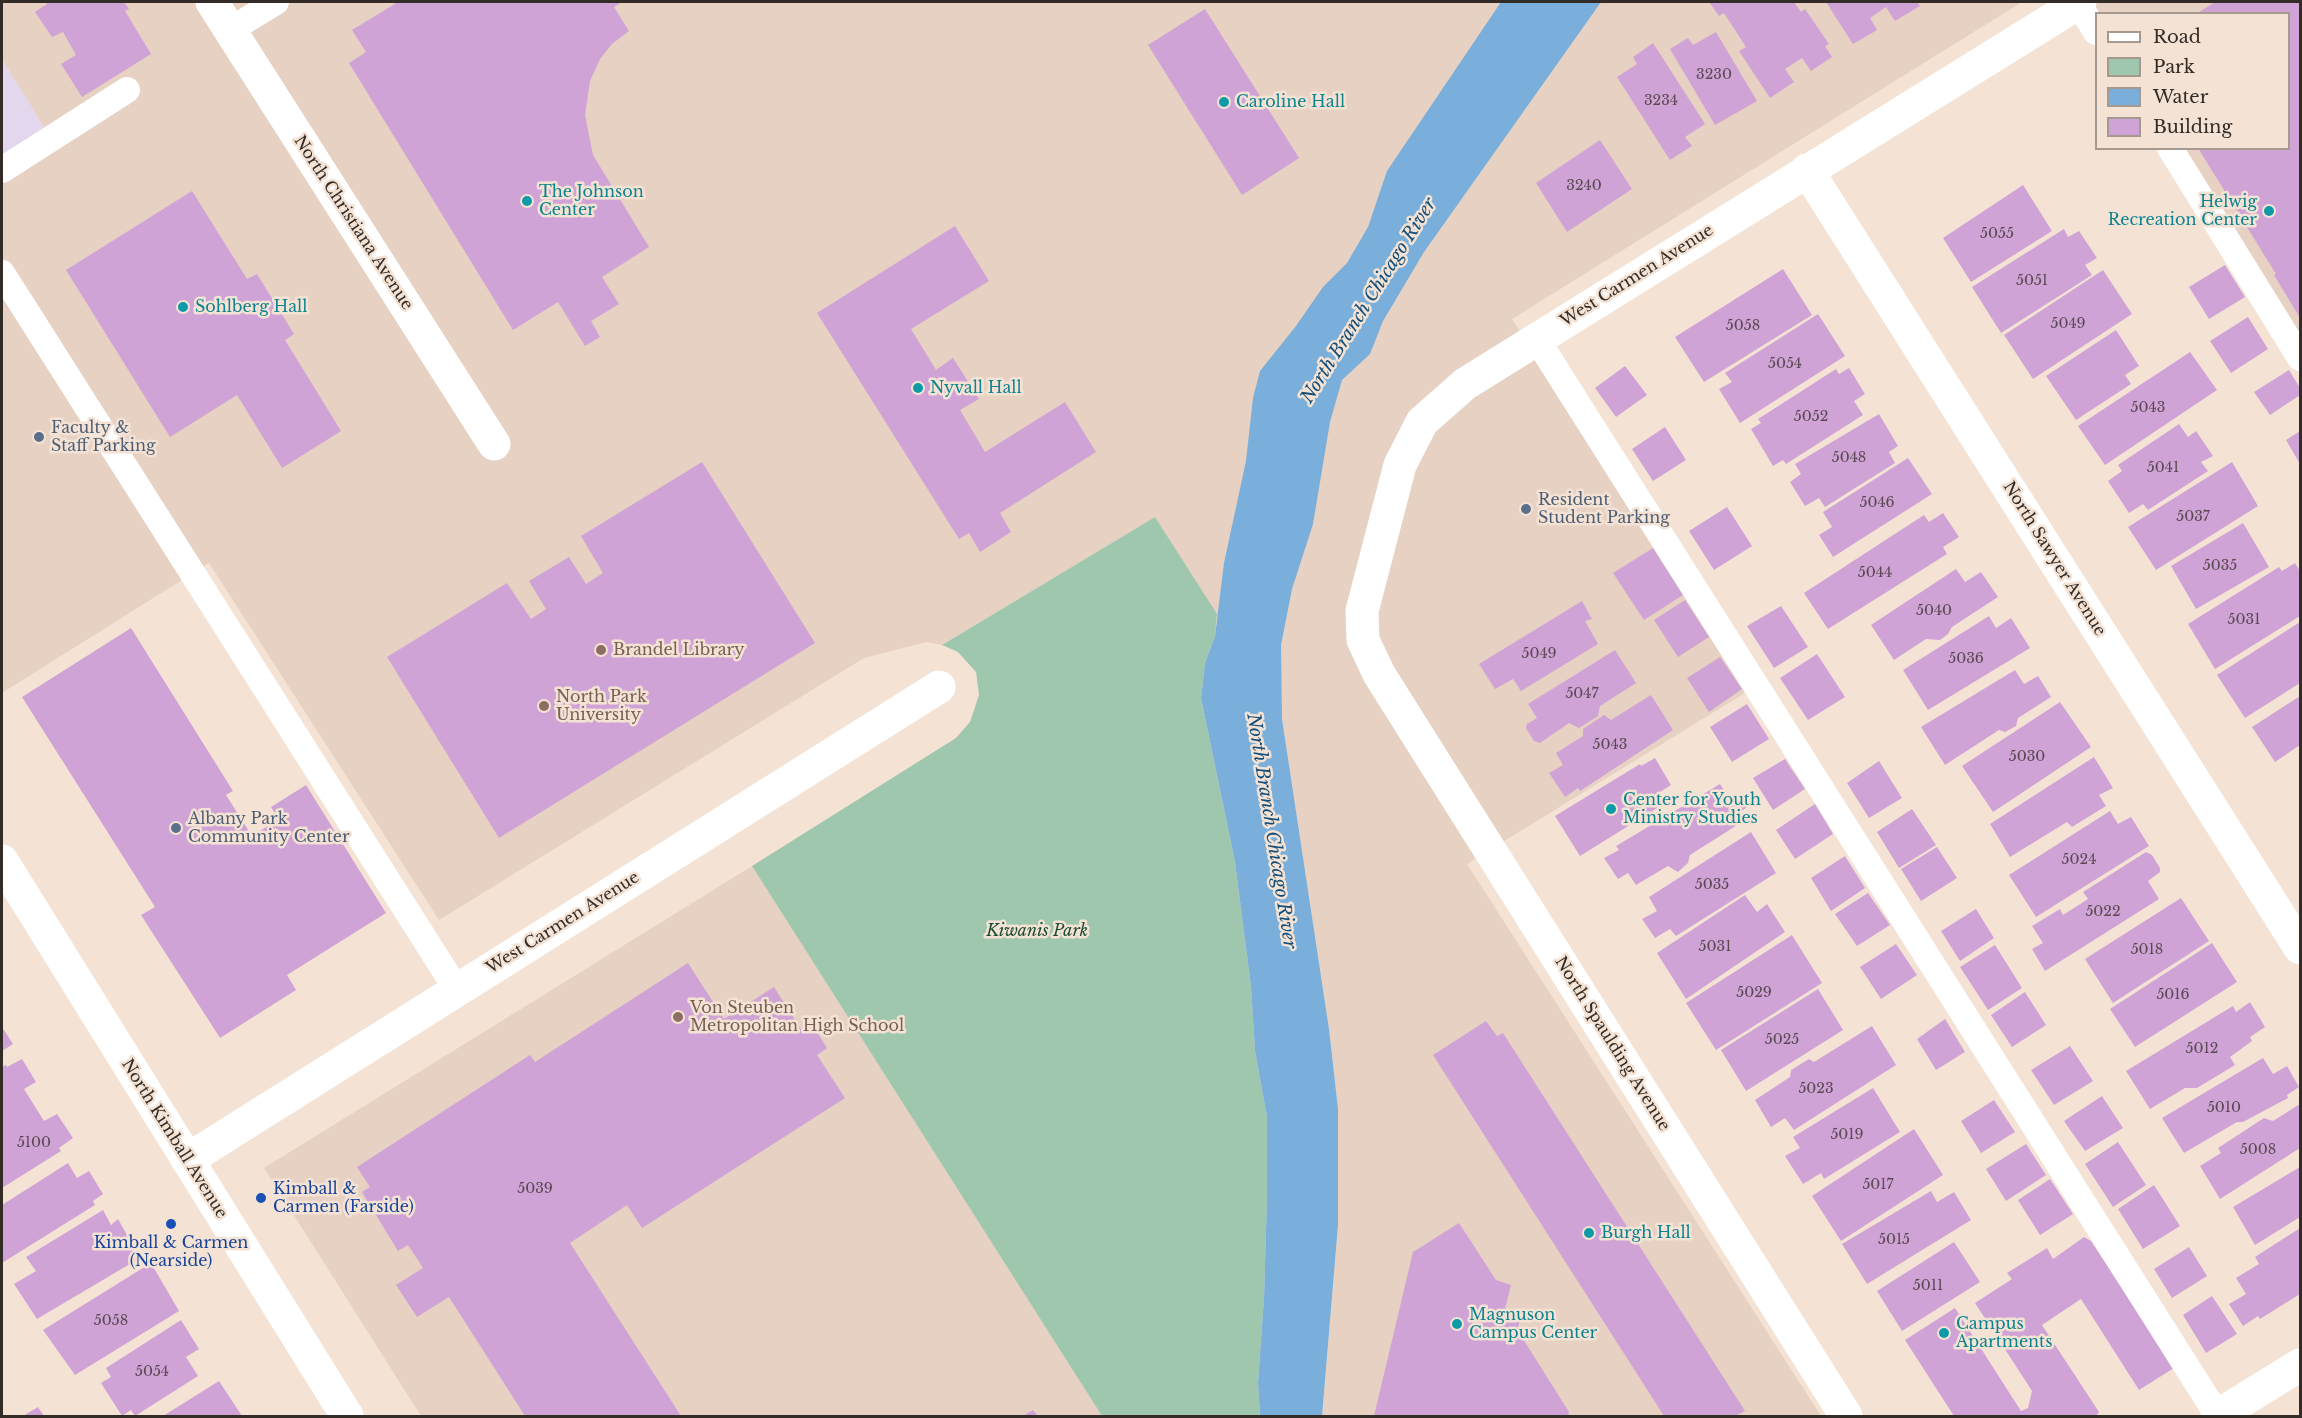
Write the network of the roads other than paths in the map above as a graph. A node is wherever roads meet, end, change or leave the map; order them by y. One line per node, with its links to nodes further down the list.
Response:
1 (212, 2): 5 (street, North Christiana Avenue)
2 (276, 2): 5 (lane)
3 (2079, 2): 4 (lane); 8 (street, West Carmen Avenue)
4 (2095, 29)
5 (230, 30): 13 (street, North Christiana Avenue)
6 (127, 90): 9 (lane)
7 (2171, 150): 12 (lane)
8 (1807, 170): 11 (street, West Carmen Avenue); 17 (street, North Sawyer Avenue)
9 (2, 171)
10 (2, 273): 18 (lane)
11 (1536, 338): 14 (street, West Carmen Avenue); 23 (lane)
12 (2301, 358)
13 (494, 444)
14 (1377, 670): 22 (street, North Spaulding Avenue)
15 (939, 687): 18 (street, West Carmen Avenue)
16 (2, 861): 19 (street, North Kimball Avenue)
17 (2301, 948)
18 (458, 990): 19 (street, West Carmen Avenue)
19 (188, 1160): 21 (street, North Kimball Avenue)
20 (2301, 1365): 23 (street)
21 (346, 1416)
22 (1846, 1416)
23 (2217, 1416)

